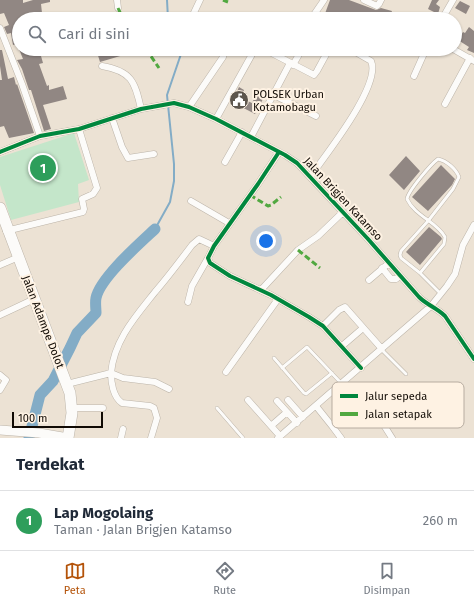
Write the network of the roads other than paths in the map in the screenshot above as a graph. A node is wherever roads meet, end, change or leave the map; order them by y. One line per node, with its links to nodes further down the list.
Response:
1 (117, 0): 7 (street)
2 (200, 0): 8 (street)
3 (324, 0): 9 (street)
4 (364, 0): 5 (street)
5 (381, 0)
6 (453, 0): 10 (street)
7 (118, 8)
8 (194, 12)
9 (316, 12)
10 (446, 12)
11 (0, 28): 33 (street)
12 (462, 54): 20 (street)
13 (223, 56): 26 (street)
14 (251, 56): 30 (street)
15 (277, 56): 21 (street)
16 (297, 56): 21 (street)
17 (325, 56): 21 (street)
18 (363, 56): 39 (street)
19 (423, 56): 23 (street)
20 (472, 59): 25 (street)
21 (292, 64): 24 (street)
22 (102, 66): 27 (street)
23 (414, 76)
24 (274, 95): 28 (street); 34 (street)
25 (445, 104)
26 (189, 107): 27 (street, Jalan Brigjen Katamso); 30 (street, Jalan Brigjen Katamso)
27 (141, 109): 29 (street, Jalan Brigjen Katamso)
28 (316, 116)
29 (112, 118): 31 (street, Jalan Brigjen Katamso); 37 (street)
30 (216, 120): 32 (street, Jalan Brigjen Katamso)
31 (79, 129): 33 (street, Jalan Brigjen Katamso); 46 (street)
32 (242, 132): 34 (street, Jalan Brigjen Katamso); 38 (street)
33 (40, 136): 35 (street, Jalan Brigjen Katamso)
34 (250, 137): 36 (street, Jalan Brigjen Katamso)
35 (0, 152)
36 (279, 152): 39 (street, Jalan Brigjen Katamso); 44 (street)
37 (154, 154)
38 (225, 162)
39 (310, 177): 42 (street, Jalan Brigjen Katamso)
40 (191, 201): 44 (street)
41 (0, 208): 46 (highway, Jalan Adampe Dolot)
42 (342, 213): 50 (street, Jalan Brigjen Katamso); 56 (street)
43 (428, 221): 43 (lane); 53 (lane); 53 (lane)
44 (229, 223): 47 (street)
45 (474, 225): 57 (street)
46 (4, 228): 49 (highway, Jalan Adampe Dolot); 68 (highway, Jalan Adampe Dolot)
47 (214, 246): 48 (street); 73 (street)
48 (208, 258): 56 (street); 60 (street)
49 (14, 259): 51 (street); 59 (highway, Jalan Adampe Dolot)
50 (389, 263): 52 (street); 54 (street, Jalan Brigjen Katamso)
51 (0, 265)
52 (382, 268): 54 (street); 55 (street)
53 (420, 273): 57 (lane)
54 (400, 276): 61 (street, Jalan Brigjen Katamso)
55 (369, 280)
56 (261, 290): 58 (street)
57 (441, 294): 61 (street)
58 (278, 300): 63 (street); 72 (street)
59 (30, 301): 62 (street); 68 (highway, Jalan Adampe Dolot)
60 (188, 302)
61 (431, 306): 66 (street); 69 (street, Jalan Brigjen Katamso)
62 (0, 315)
63 (323, 326): 64 (street); 65 (street)
64 (363, 328): 65 (street); 66 (street)
65 (342, 346): 71 (street)
66 (382, 349): 71 (street); 75 (lane)
67 (274, 358): 70 (lane)
68 (54, 359): 77 (highway, Jalan Adampe Dolot)
69 (474, 359)
70 (282, 368): 74 (lane); 74 (lane)
71 (361, 368): 79 (street)
72 (226, 372)
73 (111, 373): 77 (street); 80 (street); 102 (street)
74 (332, 373): 78 (lane)
75 (406, 374)
76 (0, 375): 81 (street)
77 (63, 379): 87 (highway, Jalan Adampe Dolot); 100 (highway, Jalan Adampe Dolot)
78 (340, 382)
79 (344, 382)
80 (169, 389)
81 (0, 390)
82 (332, 392): 86 (street)
83 (248, 400): 93 (street)
84 (277, 400): 90 (street)
85 (288, 400): 91 (street)
86 (316, 406): 91 (street); 94 (street)
87 (71, 408): 88 (street); 100 (highway, Jalan Adampe Dolot)
88 (103, 408)
89 (217, 408): 103 (lane)
90 (287, 412): 92 (street); 93 (street)
91 (303, 417): 92 (street)
92 (297, 423): 99 (street)
93 (271, 426): 99 (street)
94 (332, 426)
95 (334, 428): 104 (street)
96 (386, 428): 105 (street)
97 (123, 429): 101 (street)
98 (0, 430): 100 (street)
99 (281, 437)
100 (66, 438)
101 (121, 438)
102 (151, 438)
103 (243, 438)
104 (341, 438)
105 (392, 438)

